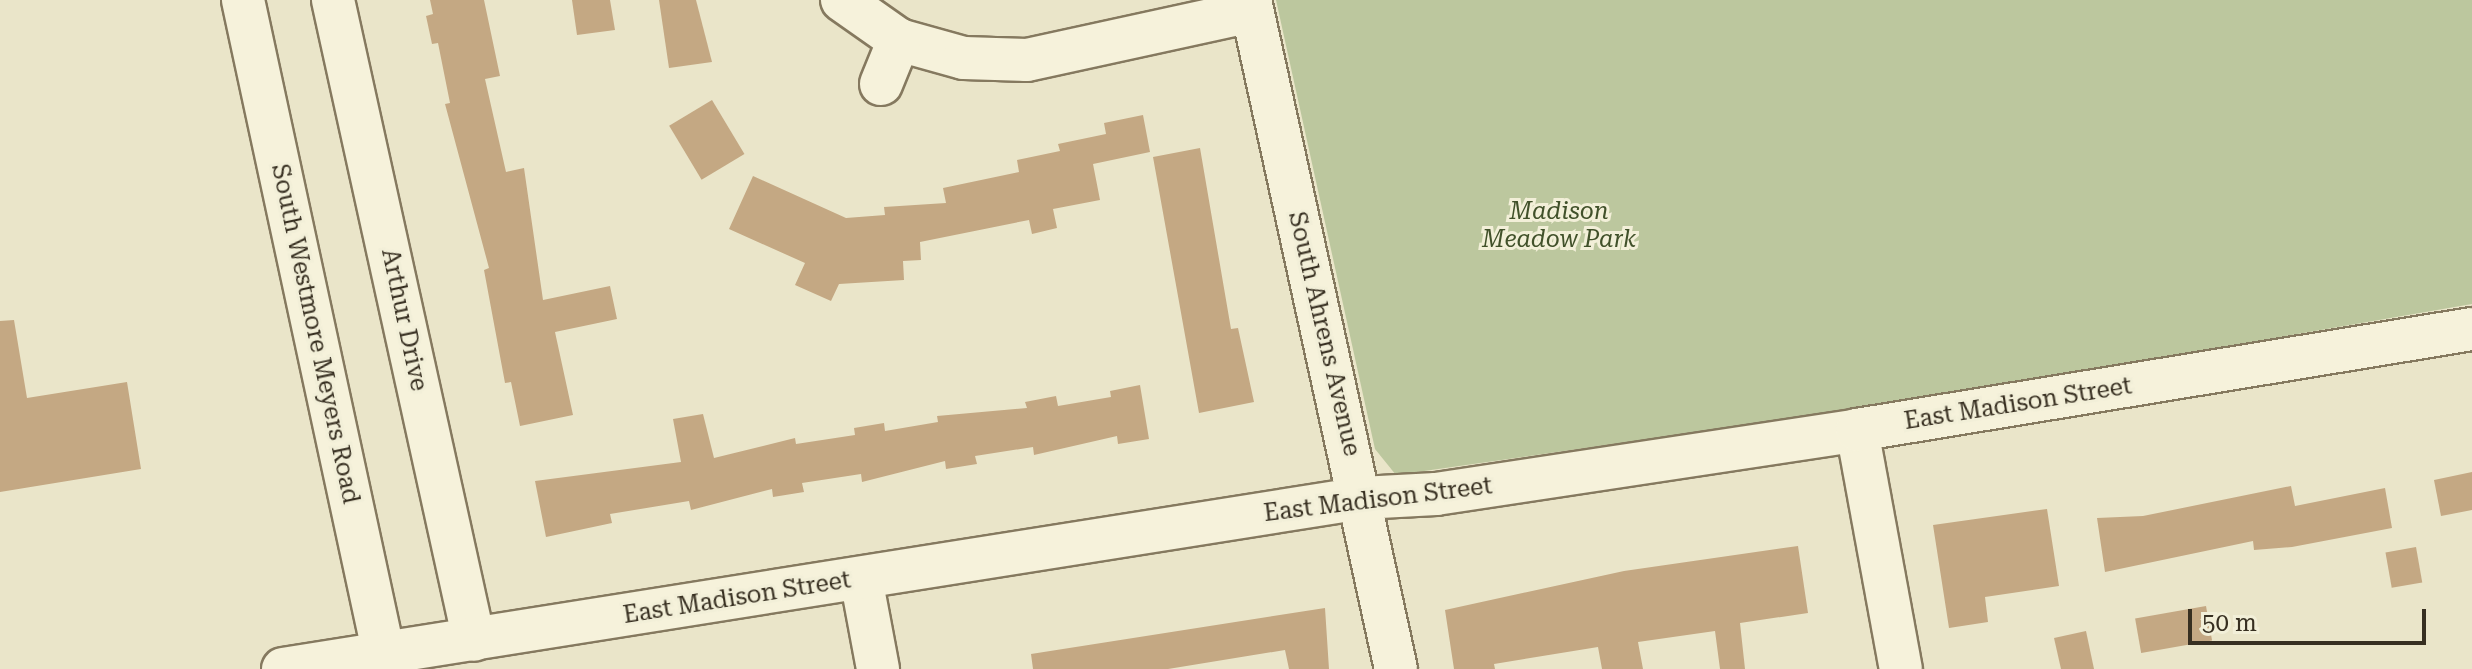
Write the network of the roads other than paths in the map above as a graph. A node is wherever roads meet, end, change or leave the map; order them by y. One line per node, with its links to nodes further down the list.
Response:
1 (243, 0): 12 (street, South Westmore Meyers Road)
2 (333, 0): 11 (street, Arthur Drive)
3 (842, 0): 5 (street)
4 (1251, 6): 5 (street); 9 (street, South Ahrens Avenue)
5 (899, 40): 6 (street)
6 (881, 84)
7 (2472, 329): 8 (street, East Madison Street)
8 (1857, 430): 9 (street, East Madison Street); 16 (street)
9 (1361, 498): 10 (street, East Madison Street); 15 (street, South Ahrens Avenue)
10 (861, 578): 11 (street, East Madison Street); 14 (street)
11 (474, 640): 12 (street, East Madison Street)
12 (386, 661): 13 (street, East Madison Street)
13 (283, 669)
14 (878, 669)
15 (1396, 669)
16 (1901, 669)

